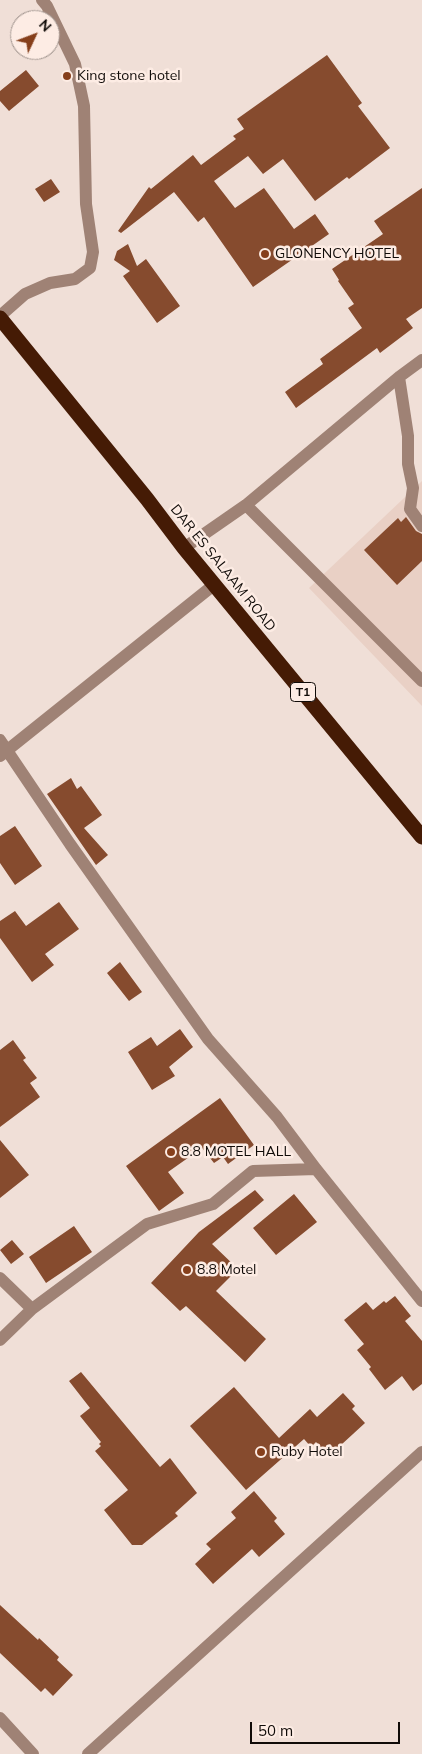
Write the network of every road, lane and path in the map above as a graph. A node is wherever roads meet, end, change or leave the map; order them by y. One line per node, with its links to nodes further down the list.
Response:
1 (47, 2): 2 (street)
2 (0, 317): 7 (highway, DAR ES SALAAM ROAD / T1)
3 (422, 360): 4 (street)
4 (399, 376): 5 (street); 6 (street)
5 (246, 505): 7 (street); 9 (street)
6 (422, 526)
7 (184, 548): 8 (highway, DAR ES SALAAM ROAD / T1)
8 (215, 584): 10 (street); 11 (highway, DAR ES SALAAM ROAD / T1)
9 (422, 681)
10 (2, 749): 12 (street)
11 (422, 837)
12 (316, 1169): 14 (street); 15 (street)
13 (0, 1278): 15 (street)
14 (422, 1301)
15 (32, 1309): 16 (street)
16 (0, 1340)
17 (422, 1452): 20 (street)
18 (0, 1718): 19 (street)
19 (32, 1754)
20 (88, 1754)

